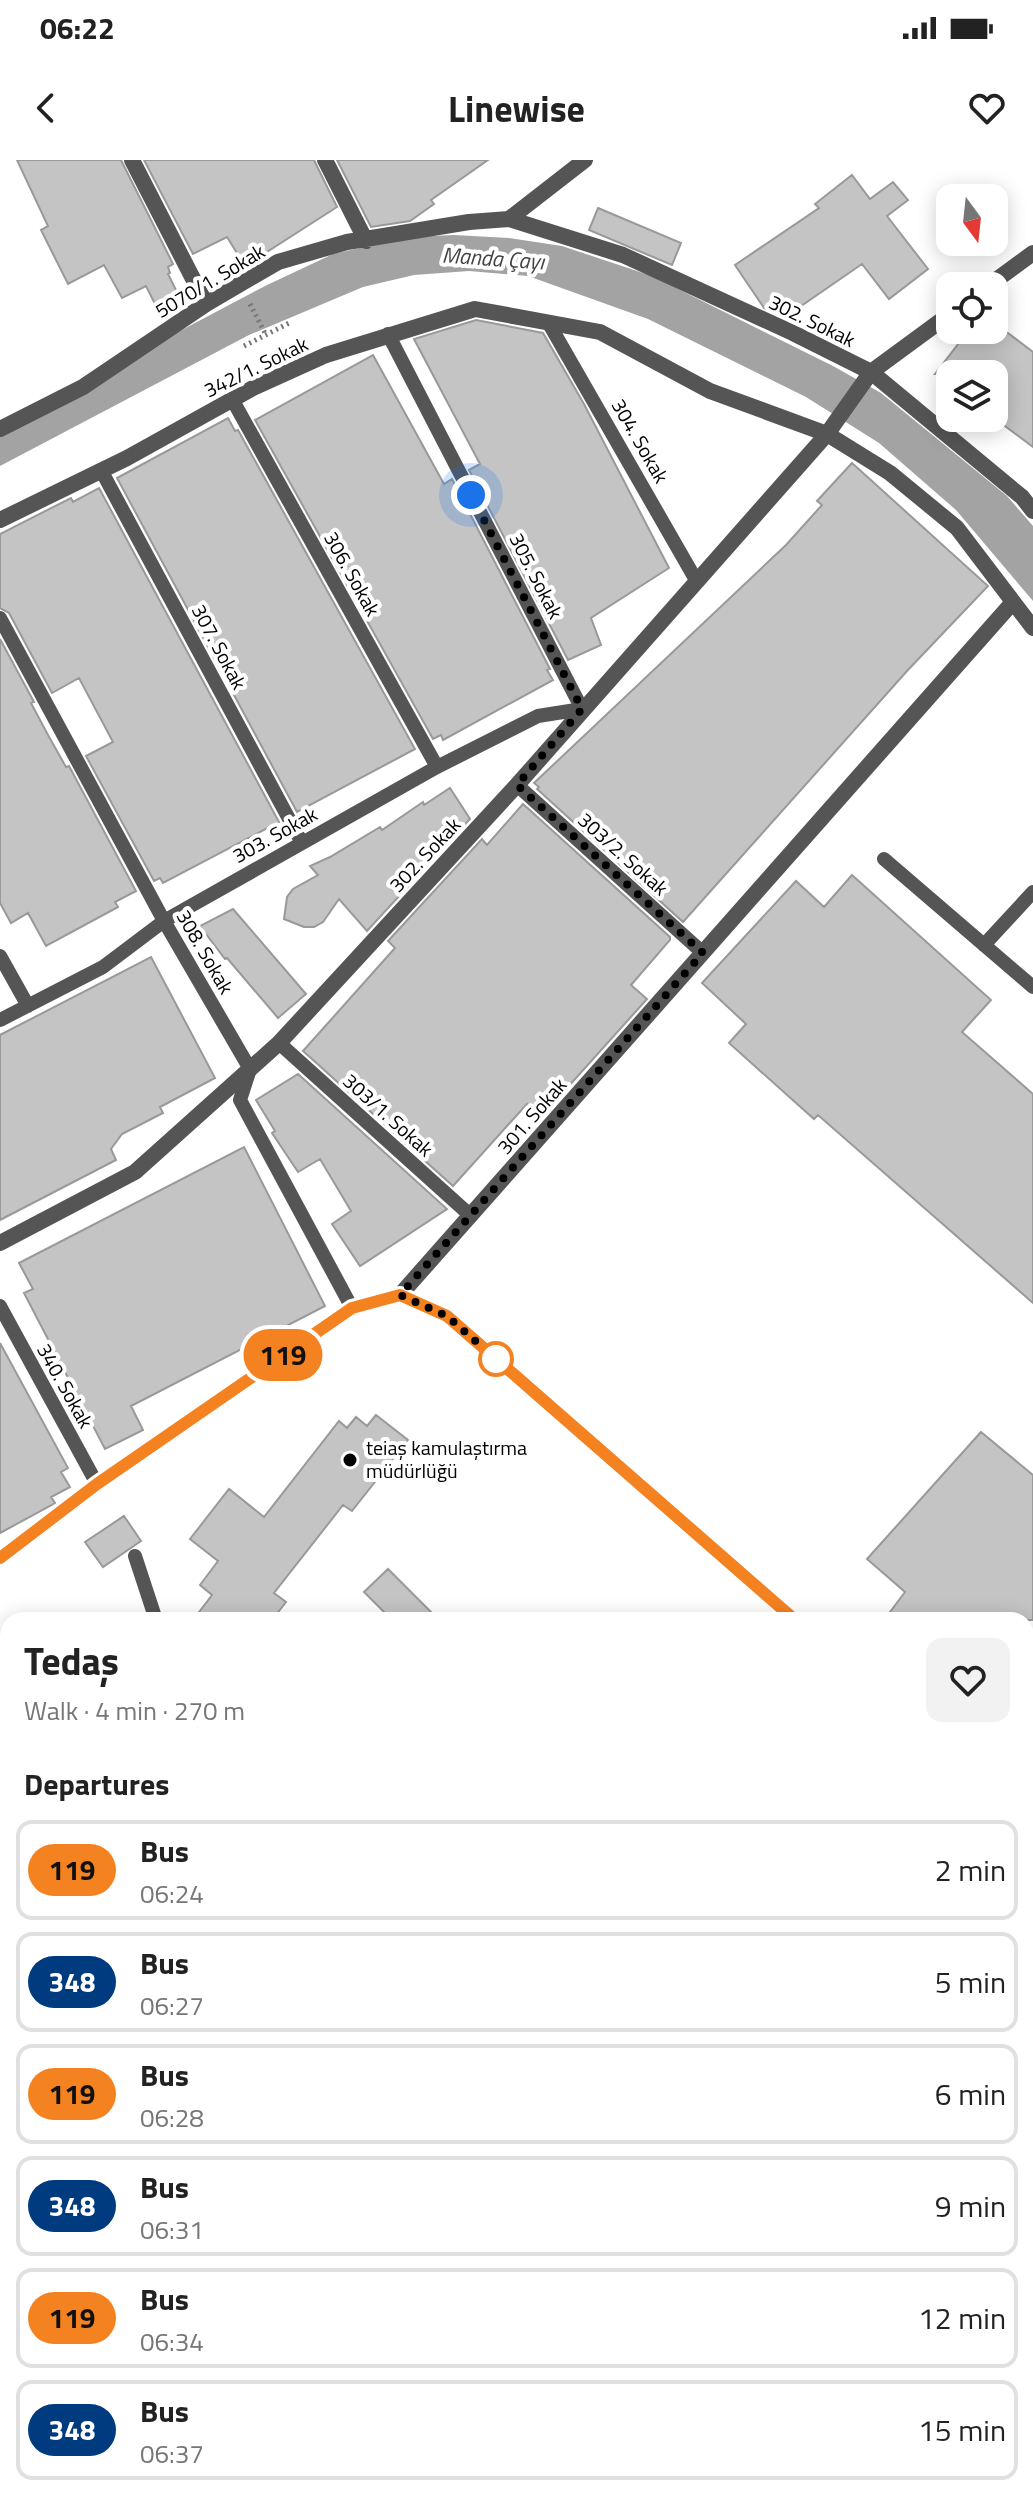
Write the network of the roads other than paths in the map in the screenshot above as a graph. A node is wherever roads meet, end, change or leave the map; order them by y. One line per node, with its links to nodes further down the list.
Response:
1 (132, 160): 8 (street)
2 (325, 160): 5 (street)
3 (585, 160): 4 (street)
4 (509, 219): 5 (street, 5070/1. Sokak); 12 (street, 302. Sokak)
5 (366, 241): 8 (street, 5070/1. Sokak)
6 (1032, 255): 7 (street)
7 (1008, 272)
8 (206, 304): 14 (street, 5070/1. Sokak)
9 (548, 322): 11 (street, 342/1. Sokak); 15 (street, 342/1. Sokak); 19 (lane, 304. Sokak)
10 (936, 324): 12 (street)
11 (388, 334): 13 (street, 342/1. Sokak); 23 (lane, 305. Sokak)
12 (871, 372): 15 (street, 302. Sokak); 17 (street, 302. Sokak)
13 (232, 399): 16 (street, 342/1. Sokak); 24 (lane, 306. Sokak)
14 (0, 429)
15 (827, 434): 19 (street, 302. Sokak); 20 (street, 342/1. Sokak)
16 (101, 470): 18 (street, 342/1. Sokak); 26 (lane, 307. Sokak)
17 (1033, 511)
18 (0, 520)
19 (696, 580): 23 (street, 302. Sokak)
20 (1013, 602): 22 (street, 342/1. Sokak); 31 (street, 301. Sokak)
21 (0, 618): 29 (lane, 308. Sokak)
22 (1033, 628)
23 (582, 709): 24 (lane, 303. Sokak); 25 (street, 302. Sokak)
24 (437, 767): 26 (lane, 303. Sokak)
25 (517, 785): 31 (lane, 303/2. Sokak); 36 (street, 302. Sokak)
26 (302, 843): 29 (lane, 303. Sokak)
27 (884, 859): 30 (lane)
28 (1033, 892): 30 (lane)
29 (164, 921): 34 (lane, 303. Sokak); 37 (lane, 308. Sokak)
30 (984, 945): 33 (lane)
31 (703, 953): 38 (street, 301. Sokak)
32 (0, 956): 34 (lane)
33 (1033, 987)
34 (28, 1006): 35 (lane, 303. Sokak)
35 (0, 1020)
36 (279, 1043): 37 (street, 302. Sokak); 38 (lane, 303/1. Sokak)
37 (250, 1069): 39 (street, 302. Sokak); 42 (lane)
38 (471, 1216): 40 (street, 301. Sokak)
39 (0, 1243)
40 (400, 1295): 42 (street); 47 (street)
41 (0, 1306): 43 (lane, 340. Sokak)
42 (352, 1308): 43 (street)
43 (97, 1484): 45 (street)
44 (135, 1556): 46 (lane)
45 (0, 1558)
46 (153, 1612)
47 (786, 1612)

